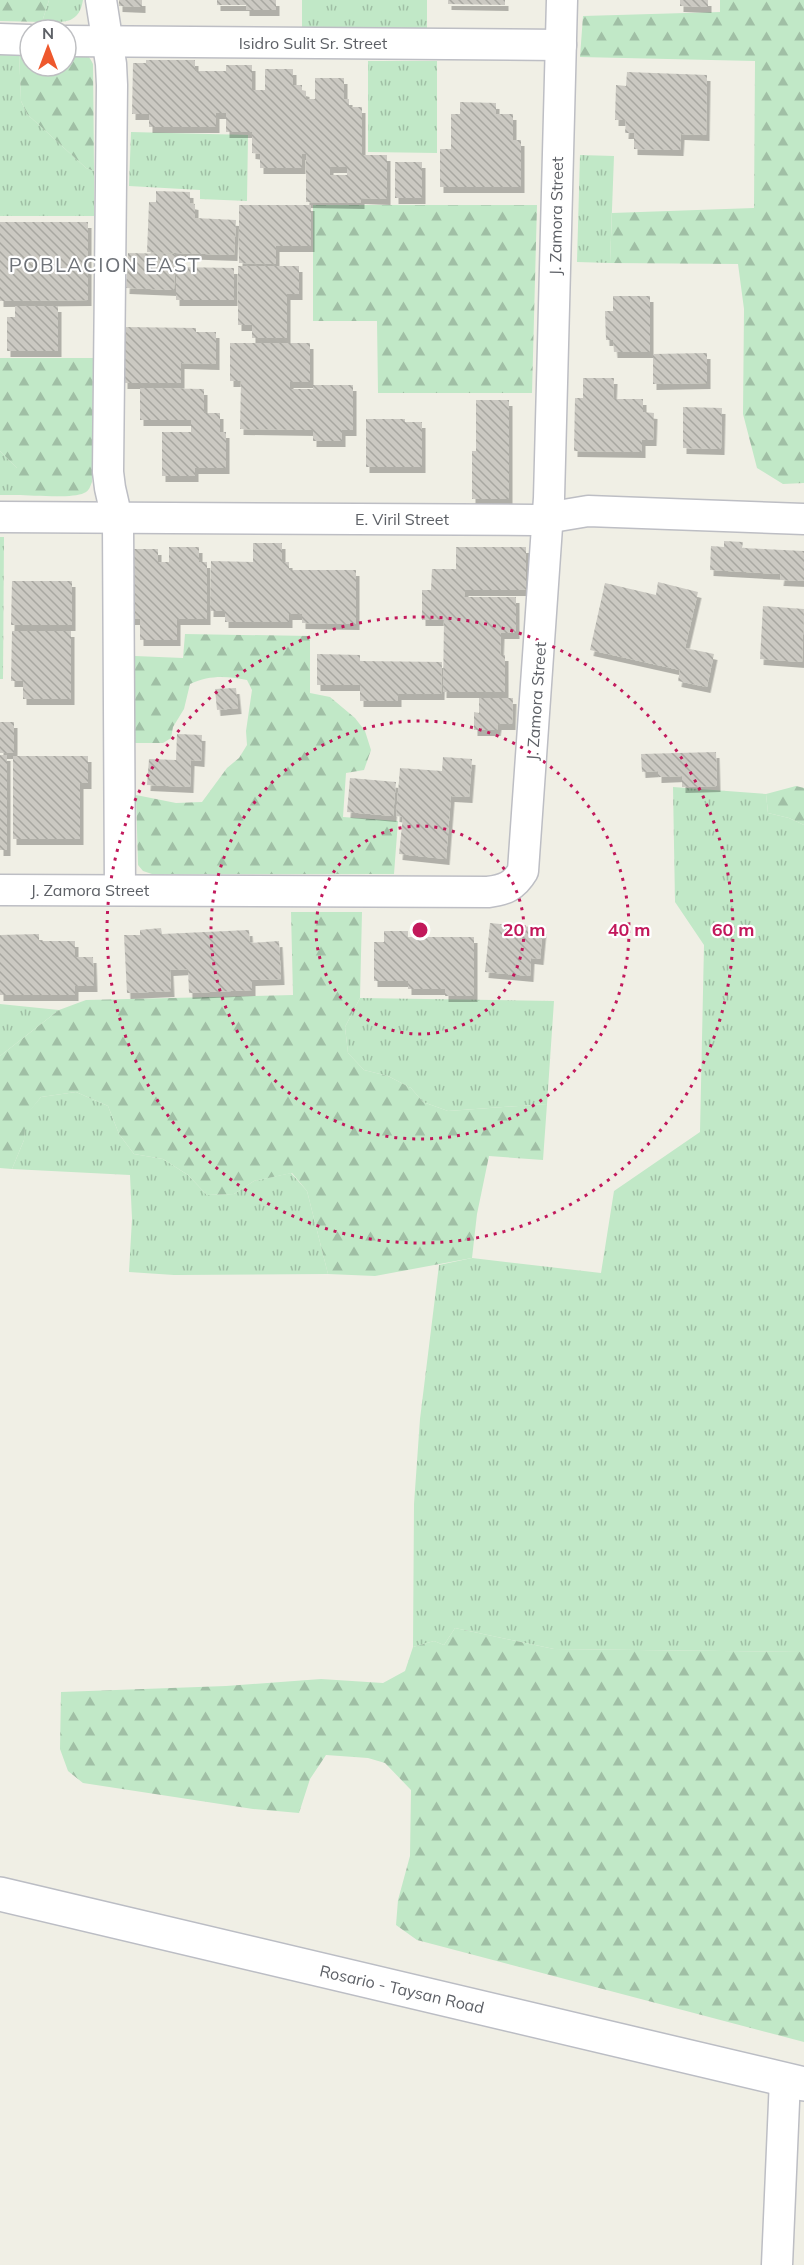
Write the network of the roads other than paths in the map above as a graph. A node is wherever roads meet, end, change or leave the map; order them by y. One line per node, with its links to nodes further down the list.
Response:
1 (101, 0): 6 (street)
2 (562, 0): 7 (street, J. Zamora Street)
3 (0, 39): 4 (street)
4 (18, 40)
5 (78, 41): 6 (street, Isidro Sulit Sr. Street)
6 (107, 42): 7 (street, Isidro Sulit Sr. Street); 9 (street)
7 (561, 45): 10 (street, J. Zamora Street)
8 (0, 517): 9 (street, E. Viril Street)
9 (117, 518): 10 (street, E. Viril Street); 13 (street)
10 (548, 518): 11 (street, E. Viril Street); 13 (street, J. Zamora Street)
11 (804, 519)
12 (0, 890): 13 (street, J. Zamora Street)
13 (120, 890)
14 (0, 1894): 15 (main road, Rosario - Taysan Road)
15 (795, 2081): 16 (street)
16 (777, 2265)

